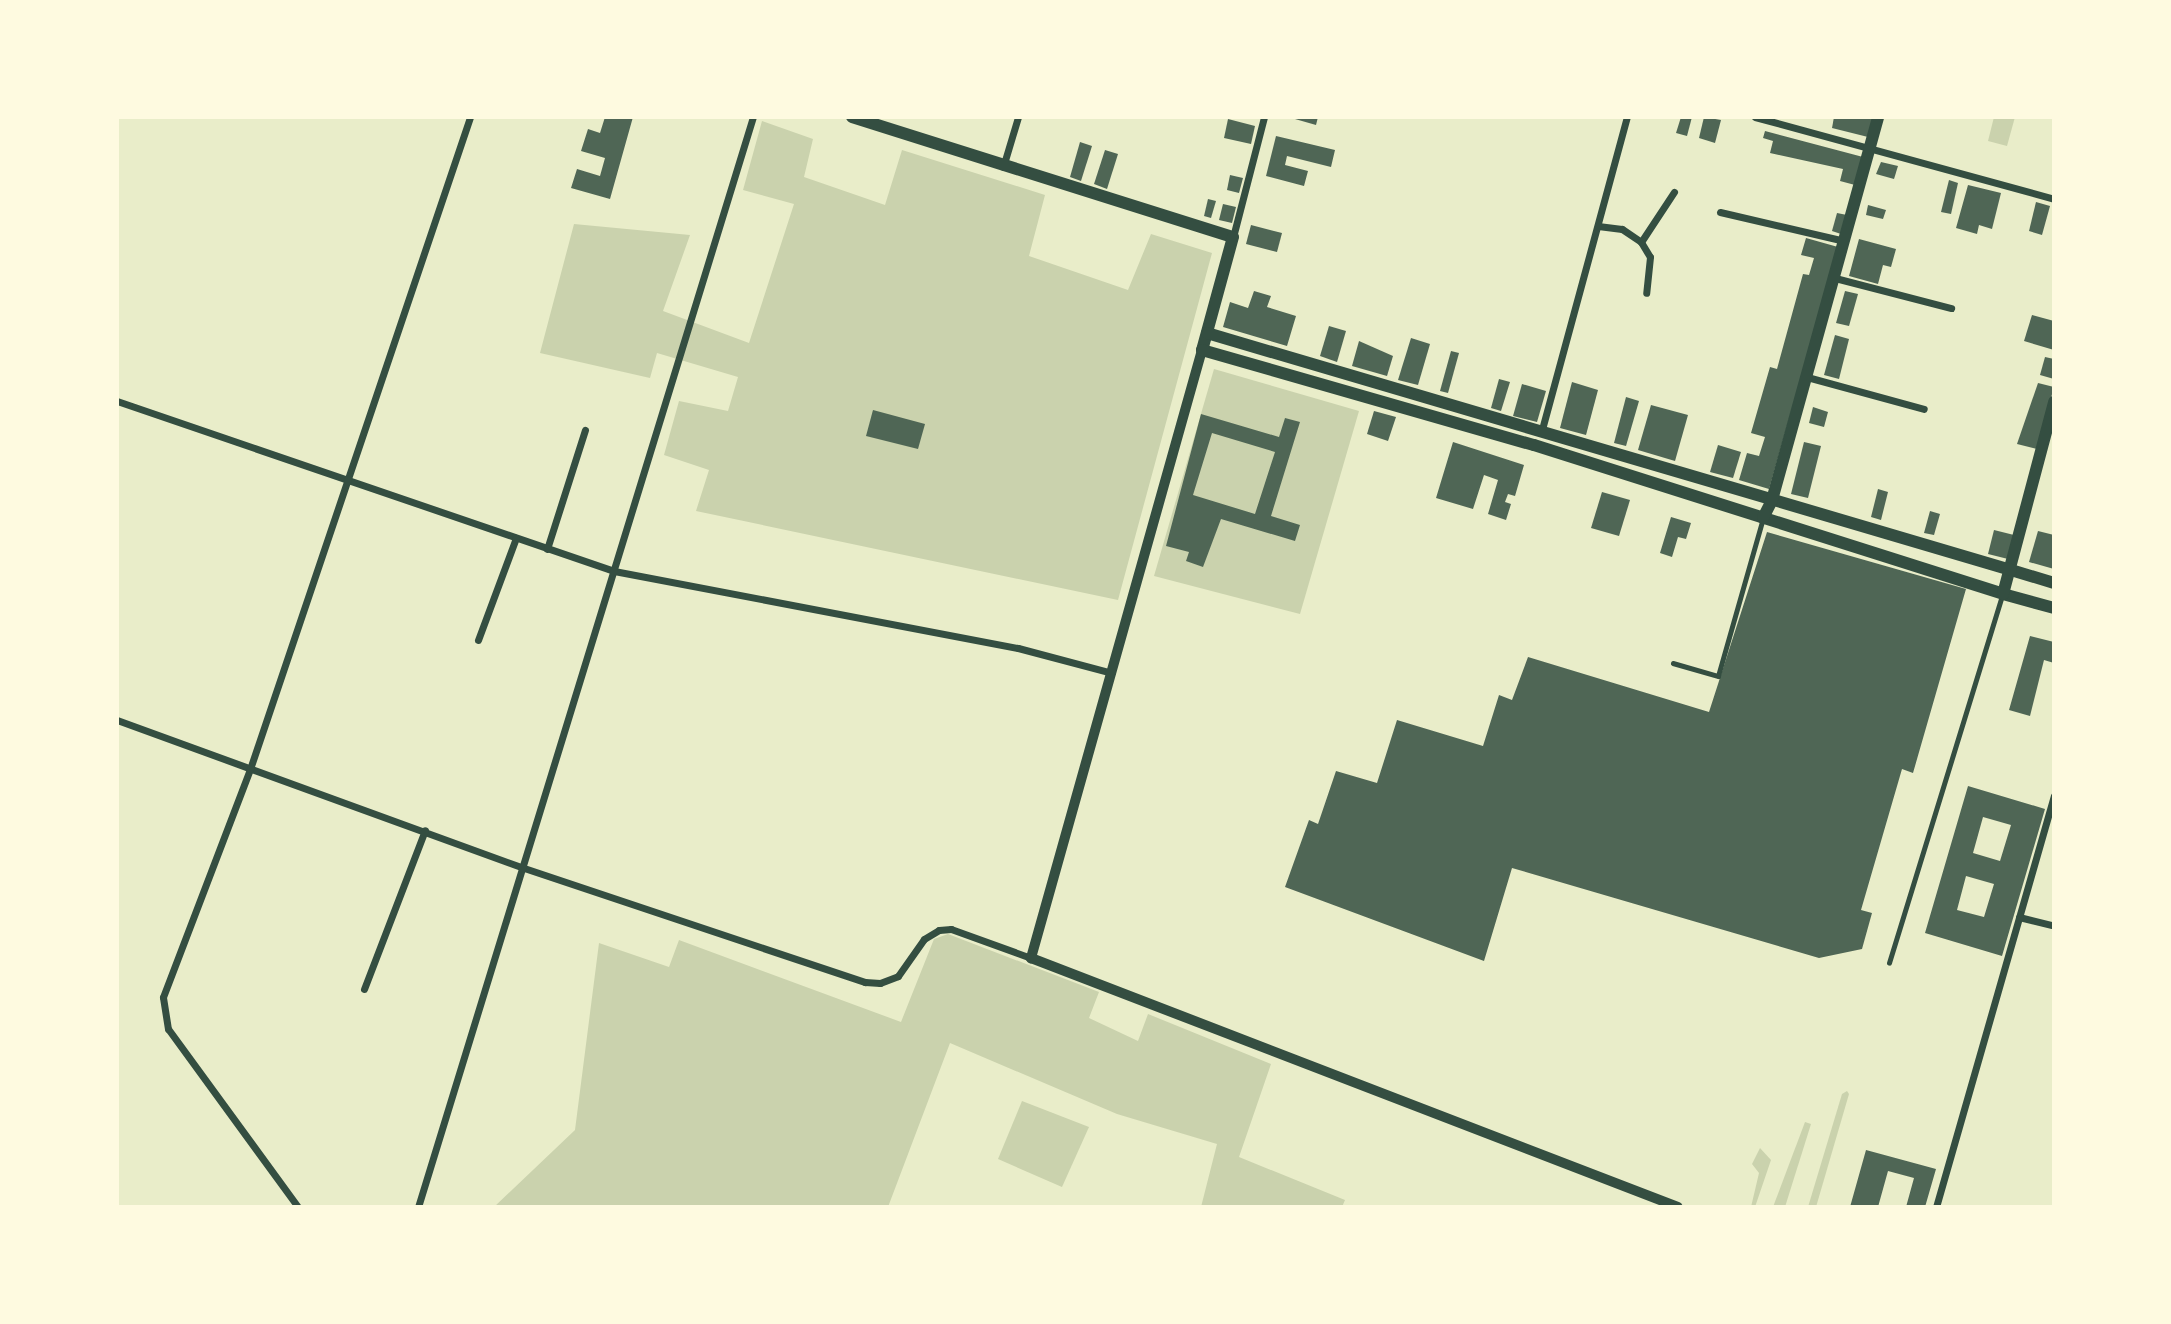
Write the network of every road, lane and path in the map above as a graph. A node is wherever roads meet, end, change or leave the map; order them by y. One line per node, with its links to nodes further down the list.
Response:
1 (470, 117): 30 (street)
2 (753, 117): 36 (street)
3 (852, 117): 10 (main road)
4 (1018, 117): 10 (street)
5 (1264, 117): 15 (street)
6 (1628, 117): 14 (street)
7 (1755, 117): 9 (street)
8 (1878, 117): 9 (main road)
9 (1870, 148): 12 (street); 17 (main road)
10 (1003, 167): 15 (main road)
11 (1674, 192): 16 (street)
12 (2054, 199)
13 (1720, 212): 17 (street)
14 (1598, 226): 16 (street); 28 (street)
15 (1233, 237): 21 (main road)
16 (1641, 242): 19 (street)
17 (1845, 242): 18 (main road)
18 (1835, 278): 20 (street); 23 (main road)
19 (1646, 293)
20 (1951, 308)
21 (1207, 333): 22 (main road); 28 (main road)
22 (1202, 350): 29 (main road); 42 (street)
23 (1807, 377): 26 (street); 31 (main road)
24 (117, 401): 30 (street)
25 (2054, 402): 35 (main road)
26 (1924, 409)
27 (585, 430): 34 (street)
28 (1543, 431): 29 (street); 31 (main road)
29 (1534, 445): 32 (main road)
30 (349, 479): 33 (street); 44 (street)
31 (1772, 500): 32 (main road); 35 (main road)
32 (1763, 517): 38 (main road); 41 (lane)
33 (516, 538): 34 (street); 40 (street)
34 (547, 549): 36 (street)
35 (2011, 570): 37 (main road); 38 (main road)
36 (614, 571): 42 (street); 47 (street)
37 (2054, 583)
38 (2003, 594): 39 (main road); 51 (lane)
39 (2054, 608)
40 (478, 640)
41 (1673, 663)
42 (1112, 673): 50 (street)
43 (117, 720): 44 (street)
44 (250, 769): 46 (street); 53 (street)
45 (2054, 796): 48 (street)
46 (425, 830): 47 (street); 52 (street)
47 (521, 867): 50 (street); 54 (street)
48 (2019, 917): 49 (street); 56 (street)
49 (2054, 926)
50 (1031, 958): 55 (street)
51 (1889, 963)
52 (364, 989)
53 (298, 1207)
54 (418, 1207)
55 (1678, 1207)
56 (1936, 1207)

